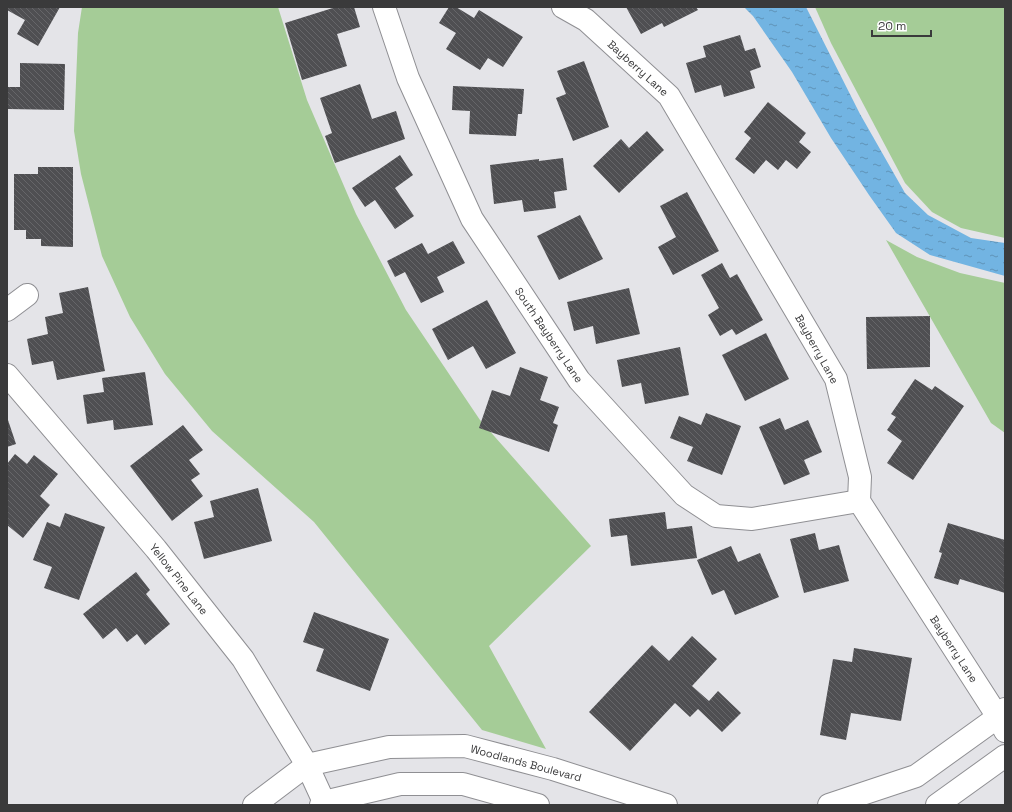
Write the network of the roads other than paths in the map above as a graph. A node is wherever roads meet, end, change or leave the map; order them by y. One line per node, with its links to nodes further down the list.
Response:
1 (384, 7): 6 (street, South Bayberry Lane)
2 (563, 7): 6 (street, Bayberry Lane)
3 (27, 295): 4 (street)
4 (7, 310)
5 (7, 376): 9 (street, Yellow Pine Lane)
6 (859, 501): 7 (street, Bayberry Lane)
7 (1003, 719): 14 (street)
8 (1005, 756): 15 (street)
9 (306, 765): 10 (street, Yellow Pine Lane); 11 (street, Woodlands Boulevard); 13 (street, Woodlands Boulevard)
10 (322, 804): 12 (street)
11 (254, 805)
12 (538, 805)
13 (666, 805)
14 (829, 805)
15 (937, 805)

